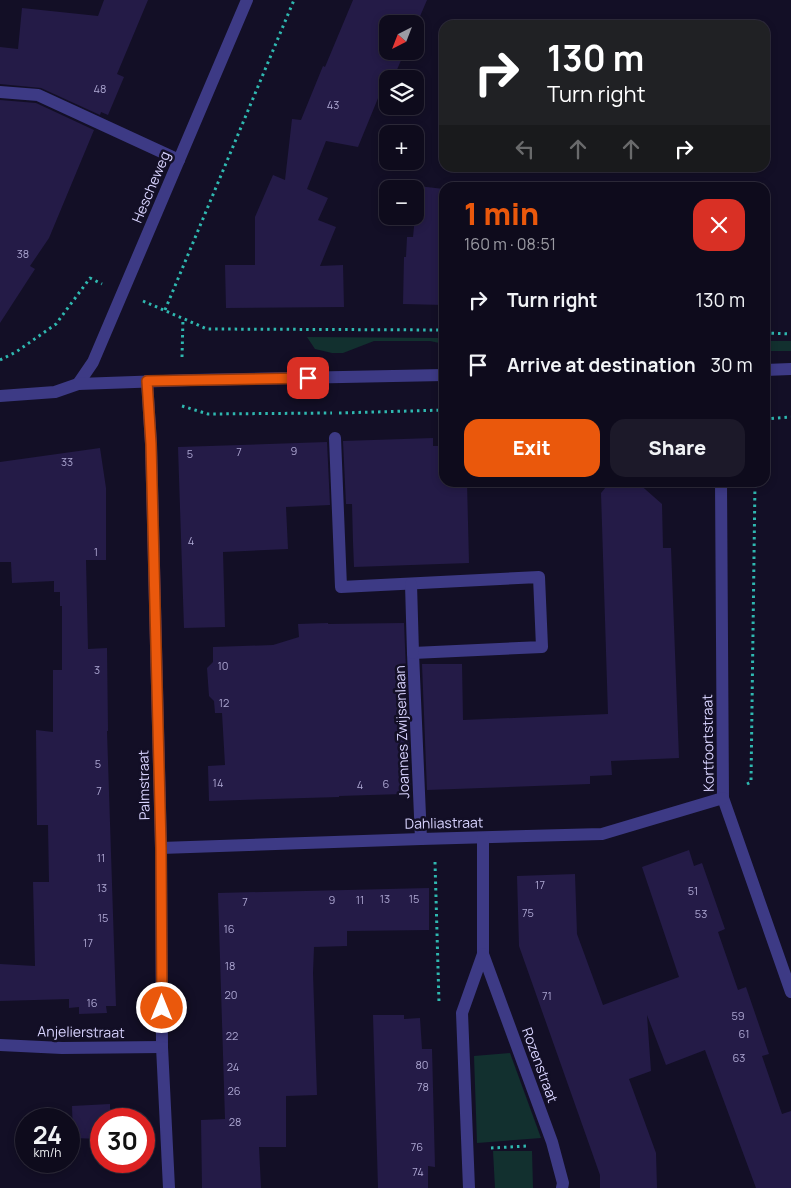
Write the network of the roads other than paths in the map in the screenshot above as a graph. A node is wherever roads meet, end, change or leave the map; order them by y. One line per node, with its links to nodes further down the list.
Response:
1 (246, 0): 3 (street, Hescheweg)
2 (0, 92): 3 (street)
3 (179, 160): 8 (street, Hescheweg)
4 (791, 369): 5 (street)
5 (770, 370)
6 (439, 375): 7 (street)
7 (147, 381): 8 (street); 17 (street, Palmstraat)
8 (78, 384): 9 (street)
9 (0, 396)
10 (335, 438): 12 (street, Joannes Zwijsenlaan)
11 (721, 487): 14 (street, Kortfoortstraat)
12 (411, 584): 13 (street, Joannes Zwijsenlaan); 13 (street, Joannes Zwijsenlaan)
13 (413, 654): 16 (street, Joannes Zwijsenlaan)
14 (723, 798): 15 (street, Dahliastraat); 19 (street, Kortfoortstraat)
15 (483, 838): 16 (street, Dahliastraat); 18 (street, Rozenstraat)
16 (428, 839): 17 (street, Dahliastraat)
17 (161, 848): 21 (street, Palmstraat)
18 (483, 954): 23 (street, Rozenstraat); 24 (street, Rozenstraat)
19 (791, 992)
20 (0, 1045): 21 (street, Anjelierstraat)
21 (162, 1047): 22 (street, Palmstraat)
22 (169, 1188)
23 (469, 1188)
24 (562, 1188)

